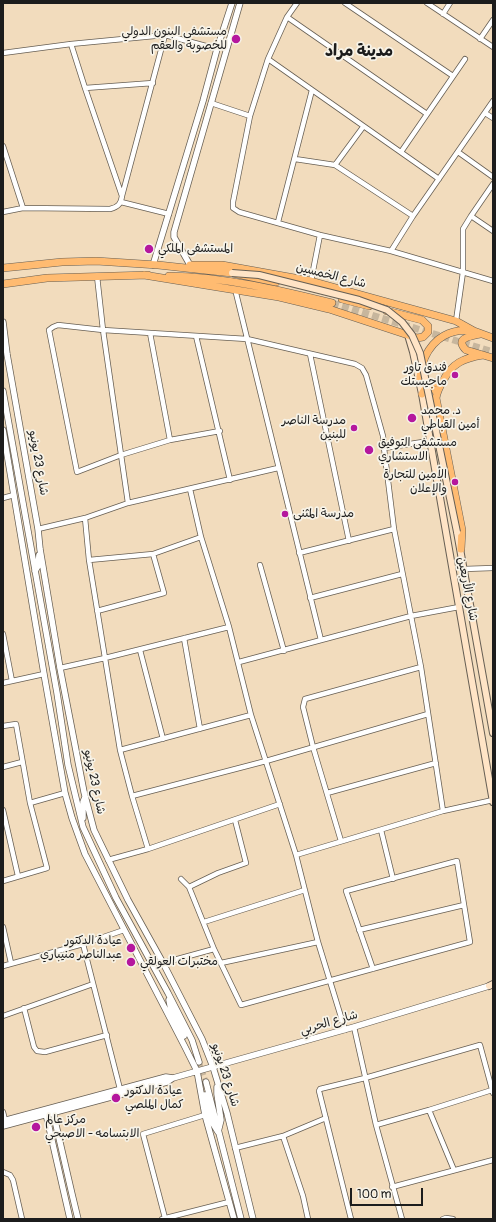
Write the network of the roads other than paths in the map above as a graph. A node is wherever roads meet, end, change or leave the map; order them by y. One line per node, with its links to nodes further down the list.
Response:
1 (232, 3): 14 (street)
2 (240, 3): 23 (street)
3 (298, 3): 8 (street)
4 (345, 3): 18 (street)
5 (427, 3): 7 (street)
6 (450, 3): 7 (street)
7 (443, 14): 11 (street)
8 (287, 17): 16 (street); 25 (street)
9 (493, 20): 11 (street)
10 (165, 35): 12 (street); 14 (street); 19 (street)
11 (480, 39): 13 (street)
12 (71, 44): 15 (street); 20 (street)
13 (493, 47)
14 (217, 48): 41 (street)
15 (3, 53)
16 (268, 59): 21 (street); 26 (street)
17 (465, 59): 18 (street)
18 (453, 76): 25 (street)
19 (153, 83): 20 (street); 37 (street)
20 (85, 88): 37 (street)
21 (312, 90): 28 (street); 32 (street)
22 (493, 101): 24 (street)
23 (212, 103): 26 (street); 49 (street)
24 (485, 113): 27 (street); 31 (street)
25 (427, 114): 30 (street)
26 (250, 116): 44 (street)
27 (493, 118)
28 (363, 126): 30 (street); 33 (street)
29 (3, 149): 39 (street)
30 (401, 152): 35 (street)
31 (458, 152): 34 (street); 35 (street)
32 (295, 159): 33 (street); 44 (street)
33 (335, 165): 42 (street)
34 (493, 177)
35 (439, 179): 42 (street)
36 (493, 184): 43 (street)
37 (122, 196): 38 (street)
38 (121, 202): 39 (street); 41 (street)
39 (23, 208): 40 (street)
40 (3, 212)
41 (169, 214): 48 (street)
42 (413, 216): 47 (street)
43 (471, 216): 45 (street); 51 (street)
44 (278, 222): 46 (street)
45 (493, 232)
46 (320, 235): 47 (street); 55 (street)
47 (391, 251): 51 (street)
48 (156, 265): 49 (main road, شارع الخمسين); 50 (main road, شارع الخمسين); 52 (main road, شارع الخمسين)
49 (190, 265): 55 (main road, شارع الخمسين)
50 (3, 268)
51 (463, 272): 56 (street); 60 (street)
52 (232, 273): 63 (main road, شارع الخمسين); 95 (main road, شارع الأربعين, bridge)
53 (144, 275): 54 (main road); 58 (main road); 59 (main road)
54 (97, 276): 57 (main road); 62 (street)
55 (311, 281): 60 (main road, شارع الخمسين)
56 (493, 281)
57 (4, 285)
58 (235, 289): 63 (main road); 68 (street)
59 (332, 303)
60 (456, 321): 65 (main road, شارع الخمسين)
61 (3, 322): 90 (street, شارع 23 يونيو)
62 (103, 330): 64 (street); 82 (street); 82 (street)
63 (400, 331): 72 (main road, شارع الأربعين)
64 (150, 333): 66 (street); 79 (street)
65 (477, 333): 67 (main road, شارع الخمسين); 70 (main road); 72 (main road)
66 (196, 336): 68 (street); 78 (street)
67 (493, 338)
68 (247, 339): 69 (street); 83 (street)
69 (310, 354): 81 (street); 93 (street)
70 (483, 355): 71 (main road); 73 (main road)
71 (493, 358)
72 (419, 381): 73 (main road); 76 (main road, شارع الأربعين)
73 (442, 382): 75 (main road)
74 (3, 391): 102 (street)
75 (437, 393): 76 (main road); 95 (main road)
76 (422, 394): 80 (main road, شارع الأربعين)
77 (3, 430): 86 (street)
78 (220, 431): 79 (street); 84 (street)
79 (170, 440): 82 (street)
80 (429, 441): 81 (street); 105 (main road, شارع الأربعين)
81 (384, 448): 91 (street)
82 (122, 455): 88 (street)
83 (278, 468): 84 (street); 96 (street)
84 (230, 480): 85 (street)
85 (190, 489): 88 (street); 92 (street)
86 (14, 495): 87 (street); 118 (street)
87 (3, 498)
88 (128, 503): 89 (street)
89 (85, 518): 90 (street); 98 (street)
90 (38, 529): 94 (street, شارع 23 يونيو)
91 (394, 529): 93 (street); 103 (street)
92 (201, 537): 97 (street); 108 (street)
93 (349, 540): 96 (street)
94 (40, 549): 102 (street); 117 (street, شارع 23 يونيو)
95 (461, 549): 101 (main road, شارع الأربعين)
96 (299, 553): 104 (street)
97 (153, 554): 98 (street); 106 (street)
98 (89, 560): 106 (street)
99 (260, 565): 113 (street)
100 (493, 568): 101 (street)
101 (464, 569): 125 (main road, شارع الأربعين)
102 (35, 571): 143 (street)
103 (402, 574): 104 (street); 107 (street)
104 (310, 598): 111 (street)
105 (459, 607): 107 (street); 137 (main road, شارع الأربعين)
106 (97, 611): 114 (street)
107 (410, 616): 111 (street); 116 (street)
108 (229, 627): 110 (street); 115 (street)
109 (3, 634): 119 (street)
110 (184, 638): 112 (street); 124 (street)
111 (321, 640): 113 (street)
112 (140, 650): 114 (street); 126 (street)
113 (284, 650): 115 (street)
114 (105, 658): 117 (street); 128 (street)
115 (238, 662): 122 (street)
116 (421, 667): 121 (street); 127 (street)
117 (60, 668): 135 (street, شارع 23 يونيو)
118 (44, 674): 119 (street); 133 (street)
119 (12, 681): 120 (street)
120 (3, 683)
121 (428, 714): 127 (street); 131 (street)
122 (251, 715): 124 (street); 129 (street)
123 (3, 726): 130 (street)
124 (200, 729): 126 (street)
125 (493, 733)
126 (162, 739): 128 (street)
127 (313, 747): 129 (street); 134 (street)
128 (120, 750): 136 (street)
129 (266, 761): 136 (street); 139 (street)
130 (22, 762): 132 (street); 138 (street)
131 (436, 763): 134 (street); 141 (street)
132 (3, 767)
133 (65, 793): 138 (street); 156 (street)
134 (326, 793): 145 (street)
135 (85, 796): 143 (street); 149 (street, شارع 23 يونيو)
136 (132, 796): 146 (street)
137 (493, 801): 141 (street)
138 (30, 803): 150 (street)
139 (280, 804): 142 (street); 147 (street)
140 (3, 810): 150 (street)
141 (443, 812): 144 (street)
142 (235, 820): 146 (street); 154 (street)
143 (83, 826): 148 (street)
144 (381, 830): 145 (street); 152 (street)
145 (341, 841): 147 (street)
146 (148, 849): 149 (street)
147 (296, 854): 155 (street)
148 (96, 856): 156 (street); 173 (street)
149 (108, 860): 166 (street, شارع 23 يونيو)
150 (18, 876): 153 (street)
151 (181, 879): 154 (street)
152 (393, 879): 157 (street); 161 (street)
153 (3, 881)
154 (189, 887): 158 (street)
155 (305, 890): 158 (street); 162 (street)
156 (107, 899): 160 (street)
157 (464, 906): 161 (street); 169 (street)
158 (204, 922): 164 (street)
159 (3, 927): 167 (street)
160 (124, 930): 163 (street); 180 (street)
161 (360, 930): 169 (street)
162 (318, 942): 165 (street); 170 (street)
163 (83, 944): 167 (street); 171 (street)
164 (214, 949): 165 (street); 166 (street)
165 (221, 962): 170 (street)
166 (163, 963): 179 (street, شارع 23 يونيو)
167 (11, 964): 168 (street)
168 (3, 966)
169 (373, 969): 170 (street)
170 (330, 981): 177 (street)
171 (93, 984): 174 (street); 178 (street)
172 (492, 986): 176 (street, شارع الحربي)
173 (168, 993): 179 (street); 180 (street); 181 (street)
174 (24, 1008): 175 (street); 178 (street)
175 (3, 1016)
176 (354, 1027): 177 (street, شارع الحربي); 185 (street)
177 (345, 1030): 182 (street, شارع الحربي)
178 (107, 1035): 189 (street)
179 (202, 1039): 182 (street, شارع 23 يونيو)
180 (185, 1047): 183 (street)
181 (199, 1062)
182 (213, 1067): 183 (street, شارع الحربي); 187 (street, شارع 23 يونيو)
183 (197, 1071): 184 (street, شارع الحربي); 188 (street)
184 (173, 1078): 189 (street, شارع الحربي); 193 (street, شارع الحربي)
185 (365, 1078): 190 (street); 196 (street); 198 (street)
186 (206, 1082): 199 (street)
187 (218, 1084): 199 (street); 201 (street, شارع 23 يونيو)
188 (199, 1086): 195 (street); 199 (street)
189 (120, 1089): 197 (street, شارع الحربي)
190 (493, 1092): 191 (street)
191 (429, 1110): 198 (street); 203 (street)
192 (3, 1112): 197 (street)
193 (53, 1112): 194 (street, شارع الحربي); 206 (street)
194 (46, 1114): 197 (street, شارع الحربي); 207 (street)
195 (205, 1114): 208 (street); 212 (street)
196 (326, 1118): 200 (street); 217 (street)
197 (4, 1122)
198 (376, 1125): 205 (street)
199 (218, 1132): 214 (street)
200 (283, 1136): 201 (street); 216 (street)
201 (235, 1148): 215 (street, شارع 23 يونيو)
202 (493, 1160): 203 (street)
203 (454, 1170): 205 (street)
204 (3, 1172): 209 (street)
205 (392, 1187): 218 (street)
206 (72, 1194): 207 (street); 211 (street)
207 (64, 1196): 210 (street)
208 (229, 1202): 212 (street); 213 (street)
209 (22, 1219)
210 (70, 1219)
211 (78, 1219)
212 (164, 1219)
213 (234, 1219)
214 (241, 1219)
215 (253, 1219)
216 (308, 1219)
217 (351, 1219)
218 (402, 1219)
219 (443, 1219): 220 (street)
220 (453, 1219)

